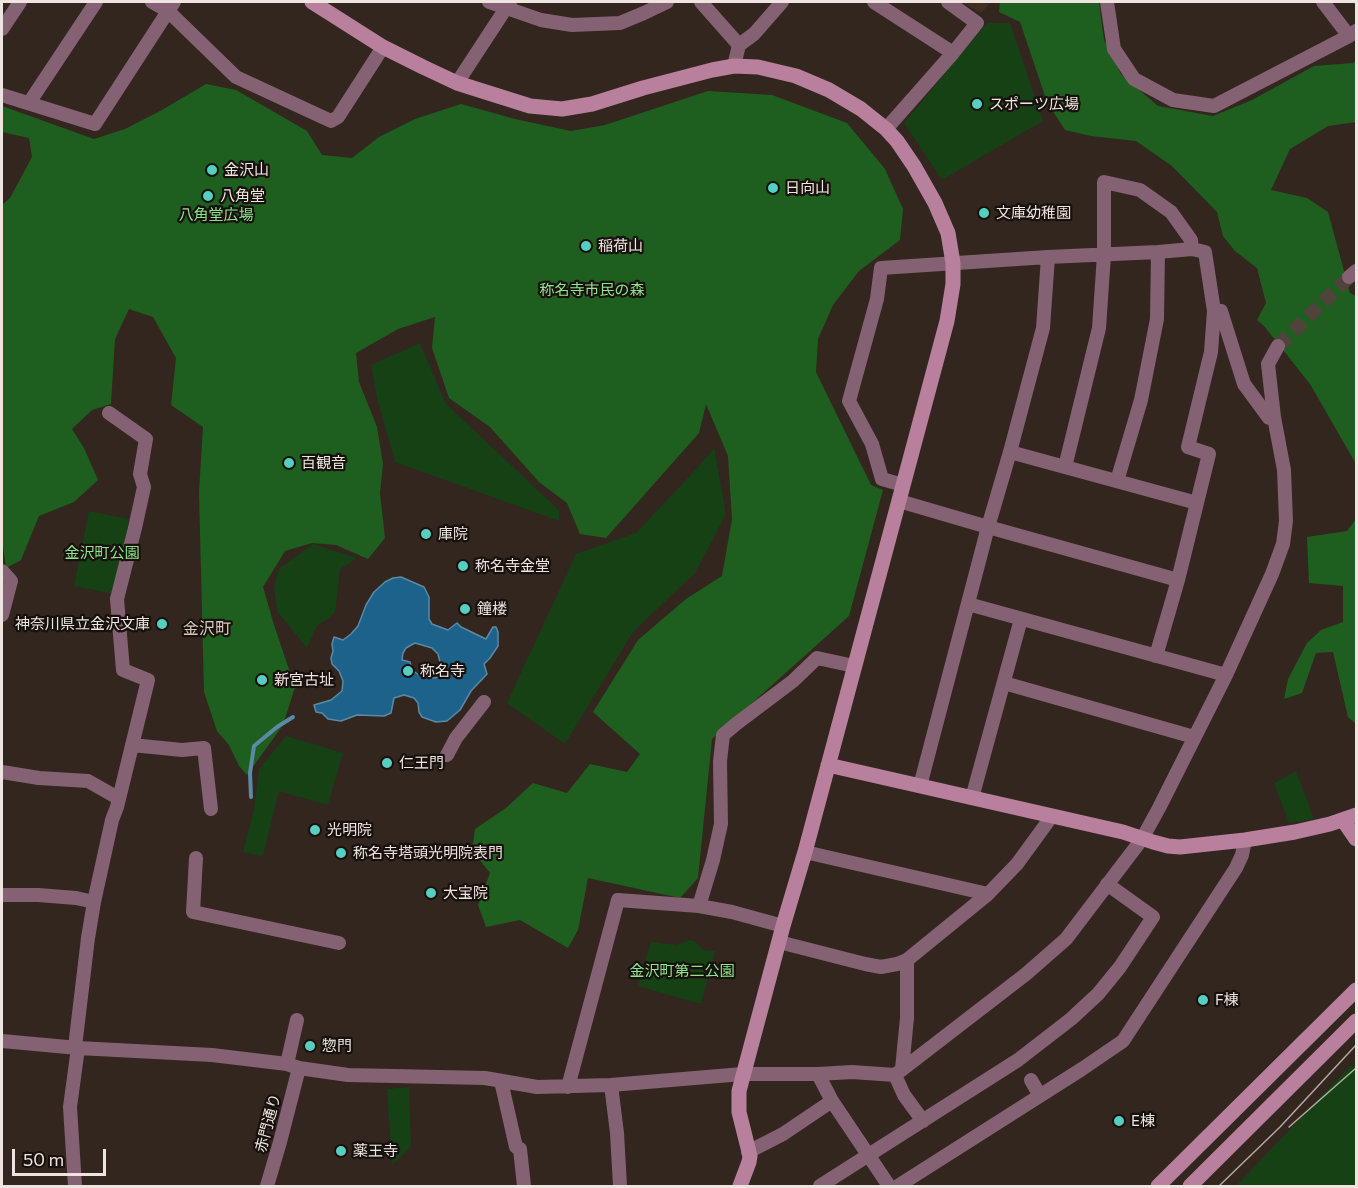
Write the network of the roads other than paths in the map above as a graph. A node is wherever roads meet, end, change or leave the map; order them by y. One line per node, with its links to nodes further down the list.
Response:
1 (20, 2): 15 (street)
2 (96, 2): 23 (street)
3 (152, 2): 14 (street)
4 (312, 2): 18 (street)
5 (489, 2): 13 (street)
6 (667, 2): 13 (street)
7 (701, 2): 17 (street)
8 (782, 2): 17 (street)
9 (874, 2): 19 (street)
10 (948, 2): 19 (street)
11 (1107, 2): 16 (street)
12 (1323, 2): 16 (street)
13 (508, 4): 21 (street)
14 (171, 6): 18 (street); 23 (street)
15 (2, 29)
16 (1353, 34)
17 (739, 45): 20 (street)
18 (383, 47): 21 (street)
19 (953, 53): 24 (street)
20 (734, 66): 21 (street); 24 (street)
21 (457, 83)
22 (2, 95): 23 (street)
23 (29, 103)
24 (886, 129): 29 (street)
25 (1192, 249): 26 (street); 27 (street); 30 (street)
26 (1158, 252): 27 (street); 36 (street)
27 (1104, 255): 28 (street); 35 (street)
28 (1048, 257): 29 (street); 34 (street)
29 (953, 263): 37 (street); 37 (street)
30 (1214, 312): 33 (street); 39 (street)
31 (1278, 346): 33 (street)
32 (109, 413): 52 (street)
33 (1274, 417): 48 (street)
34 (1010, 452): 35 (street); 40 (street)
35 (1065, 466): 36 (street)
36 (1117, 481): 39 (street)
37 (903, 485): 38 (street)
38 (899, 501): 40 (street); 47 (street)
39 (1197, 503): 42 (street)
40 (988, 527): 42 (street); 43 (street)
41 (2, 571): 44 (street)
42 (1178, 580): 46 (street)
43 (968, 604): 45 (street); 56 (street)
44 (2, 615)
45 (1021, 619): 46 (street); 49 (street)
46 (1156, 656): 48 (street)
47 (854, 666): 54 (street); 71 (street)
48 (1226, 675): 51 (street)
49 (1004, 683): 51 (street); 58 (street)
50 (484, 702): 53 (street)
51 (1194, 737): 62 (street)
52 (132, 746): 57 (street); 59 (street)
53 (447, 755)
54 (828, 765): 56 (street); 65 (street)
55 (2, 772): 57 (street)
56 (920, 786): 58 (street)
57 (118, 798): 70 (street)
58 (972, 798): 60 (street)
59 (211, 809)
60 (1052, 816): 62 (street); 68 (street)
61 (1349, 818): 63 (street); 64 (street)
62 (1142, 839): 64 (street); 67 (street)
63 (1356, 839)
64 (1245, 840): 89 (street)
65 (805, 852): 68 (street); 72 (street)
66 (196, 858): 74 (street)
67 (1107, 884): 82 (street); 91 (street)
68 (988, 894): 75 (street)
69 (2, 895): 70 (street)
70 (94, 902): 80 (street)
71 (699, 906): 72 (street); 88 (street)
72 (783, 926): 73 (street)
73 (779, 942): 75 (street); 83 (street)
74 (339, 943)
75 (907, 960): 82 (street)
76 (1356, 990): 102 (street)
77 (297, 1020): 81 (street, 赤門通り)
78 (1356, 1021): 103 (street)
79 (2, 1041): 80 (street)
80 (77, 1047): 81 (street); 94 (street)
81 (293, 1066): 86 (street); 95 (street, 赤門通り)
82 (898, 1072): 84 (street); 91 (street)
83 (743, 1074): 84 (street); 87 (street); 92 (street)
84 (818, 1074): 90 (street)
85 (1031, 1080): 89 (street)
86 (501, 1081): 88 (street); 96 (street)
87 (611, 1085): 88 (street); 97 (street)
88 (568, 1087)
89 (1040, 1096): 101 (street)
90 (832, 1101): 92 (street); 93 (street)
91 (923, 1121): 93 (street)
92 (748, 1152): 98 (street)
93 (868, 1155): 99 (street); 100 (street)
94 (75, 1186)
95 (267, 1186)
96 (524, 1186)
97 (620, 1186)
98 (740, 1186)
99 (820, 1186)
100 (889, 1186)
101 (898, 1186)
102 (1158, 1186)
103 (1190, 1186)

